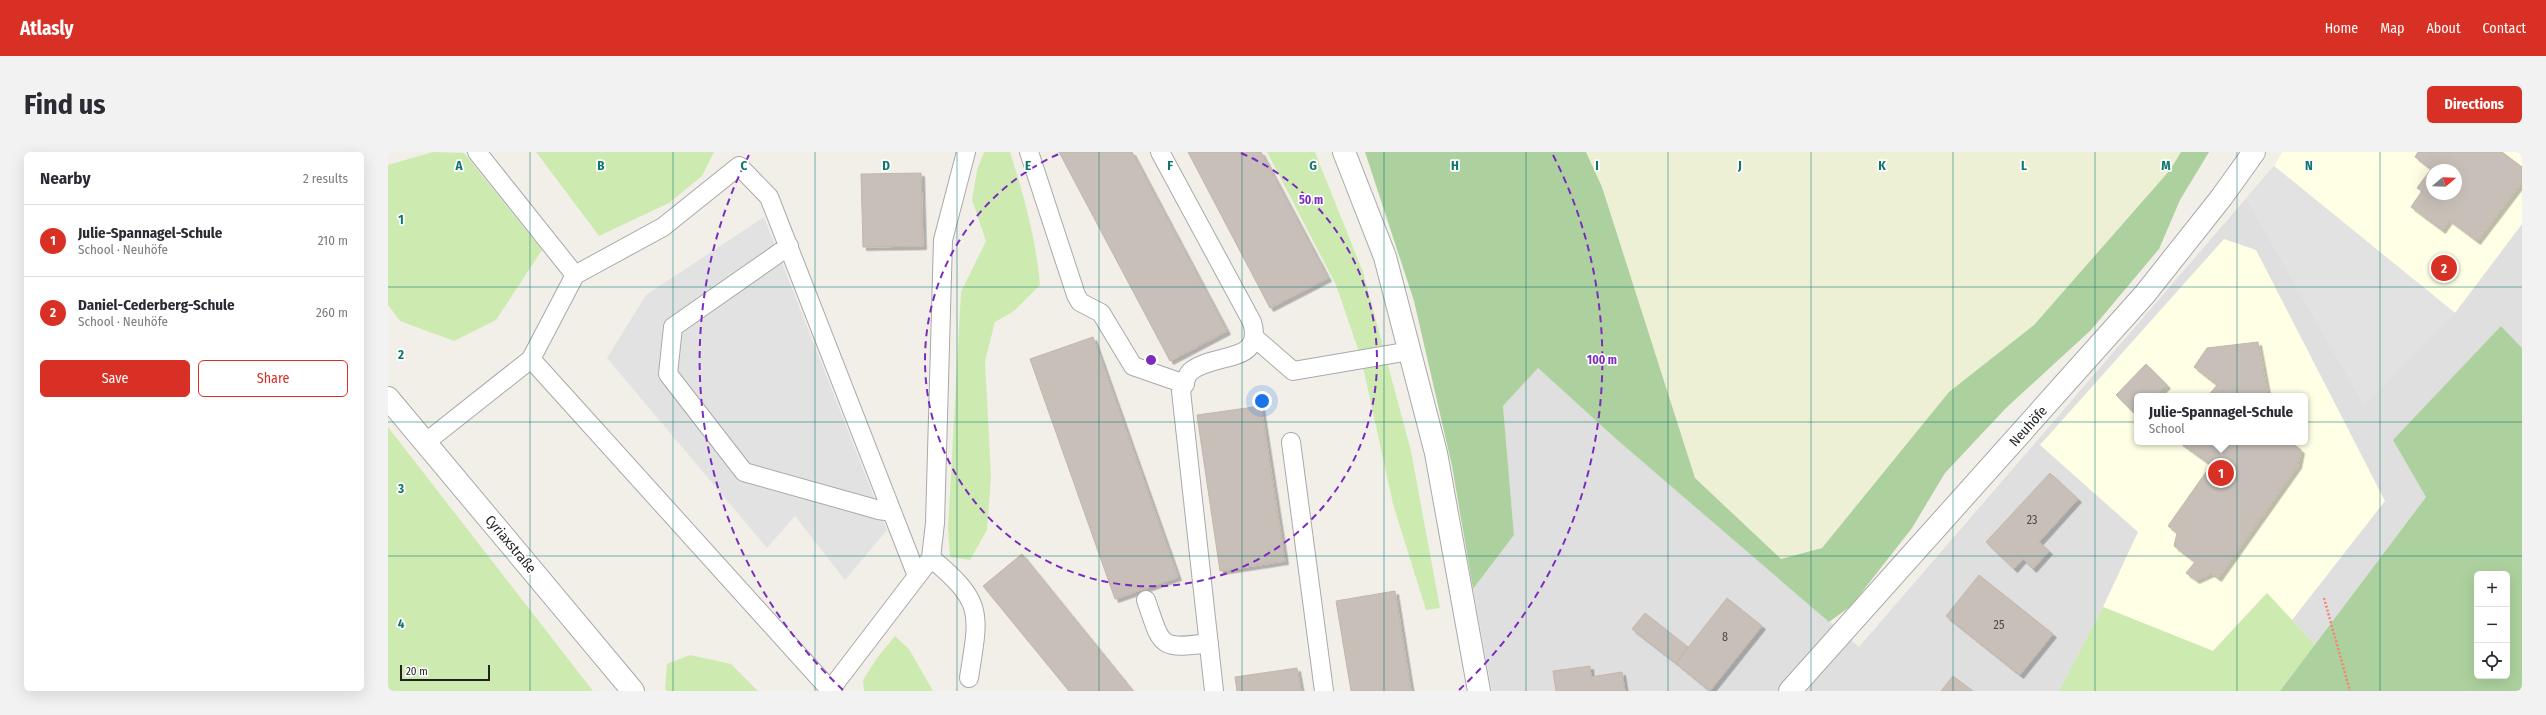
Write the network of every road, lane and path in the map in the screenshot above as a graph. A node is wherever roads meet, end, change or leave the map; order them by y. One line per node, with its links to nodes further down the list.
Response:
1 (477, 152): 8 (lane)
2 (966, 152): 17 (lane)
3 (1030, 152): 12 (lane)
4 (1160, 152): 9 (lane)
5 (1344, 152): 10 (street)
6 (2254, 152): 28 (street, Neuhöfe)
7 (789, 246): 8 (lane); 16 (lane); 16 (lane)
8 (575, 276): 11 (lane)
9 (1256, 338): 10 (lane); 12 (lane)
10 (1410, 351): 27 (street)
11 (531, 359): 14 (lane); 23 (lane)
12 (1185, 384): 21 (lane)
13 (388, 398): 14 (street, Cyriaxstraße)
14 (426, 442): 24 (street, Cyriaxstraße)
15 (1291, 442): 26 (lane)
16 (892, 512): 18 (lane)
17 (931, 558): 18 (lane); 22 (lane)
18 (917, 576): 23 (lane)
19 (2324, 598): 29 (path)
20 (1146, 600): 21 (lane)
21 (1209, 643): 25 (lane)
22 (970, 678)
23 (830, 690)
24 (633, 691)
25 (1214, 691)
26 (1324, 691)
27 (1479, 691)
28 (1790, 691)
29 (2350, 691)

